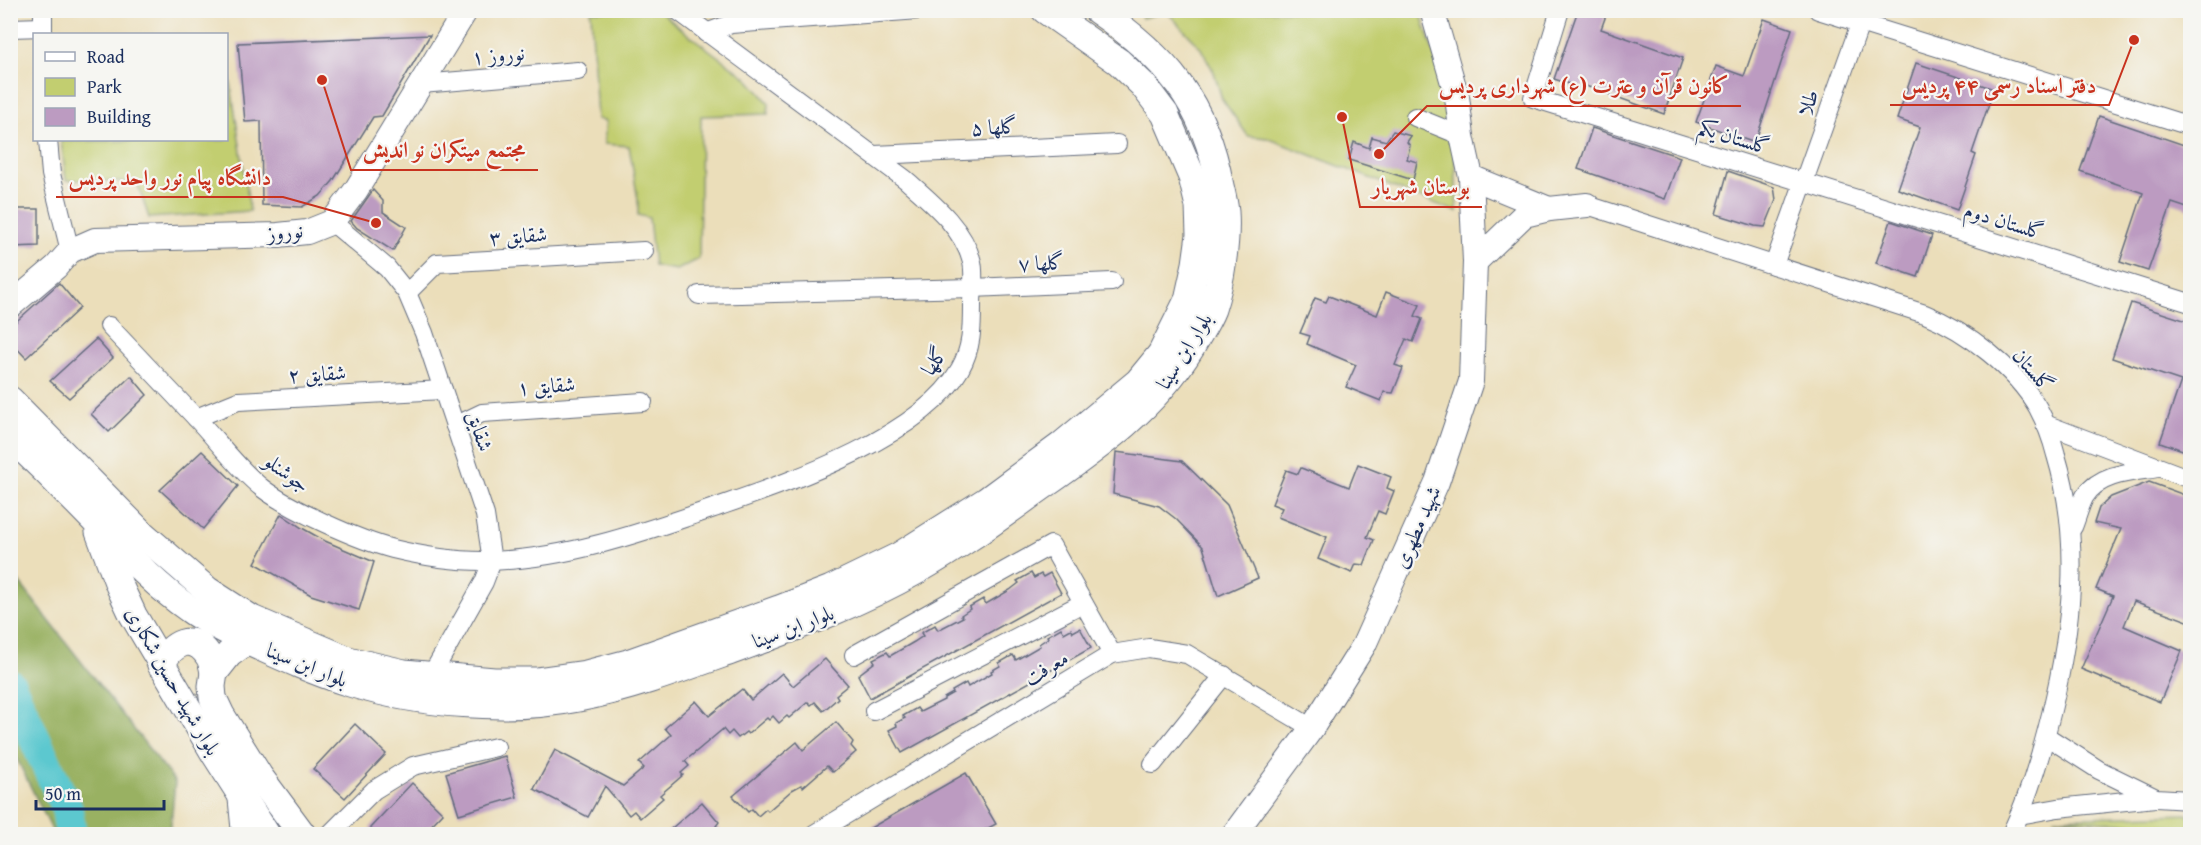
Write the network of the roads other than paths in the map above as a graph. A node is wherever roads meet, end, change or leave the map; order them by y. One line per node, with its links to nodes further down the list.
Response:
1 (466, 10): 14 (street, نوروز)
2 (677, 10): 12 (street, گلها)
3 (919, 10): 12 (street)
4 (1045, 10): 56 (main road, بلوار ابن سینا)
5 (1097, 10): 50 (main road, بلوار ابن سینا)
6 (1432, 10): 17 (street, شهید مطهری)
7 (1560, 10): 22 (street, گلستان یکم)
8 (1818, 10): 10 (street)
9 (43, 24): 11 (street)
10 (1860, 24): 16 (street); 22 (street, طلا)
11 (10, 28)
12 (706, 33): 20 (street, گلها)
13 (578, 71): 14 (street, نوروز ۱)
14 (421, 84): 25 (street, نوروز)
15 (1415, 117): 17 (street)
16 (2190, 126)
17 (1462, 136): 21 (street, شهید مطهری)
18 (48, 141): 27 (street)
19 (1117, 144): 20 (street, گلها ۵)
20 (874, 155): 31 (street, گلها)
21 (1471, 177): 24 (street); 28 (street, شهید مطهری)
22 (1804, 182): 29 (street, طلا); 34 (street, گلستان دوم)
23 (1587, 205): 24 (street); 29 (street, گلستان)
24 (1549, 209): 28 (street)
25 (332, 222): 27 (street, نوروز); 32 (street, شقایق)
26 (644, 250): 32 (street, شقایق ۳)
27 (70, 251): 35 (street, نوروز)
28 (1475, 262): 58 (street, شهید مطهری)
29 (1774, 265): 41 (street, گلستان)
30 (1112, 282): 31 (street, گلها ۷)
31 (972, 288): 33 (street, گلها ۷); 48 (street, گلها)
32 (407, 293): 37 (street, شقایق)
33 (699, 295)
34 (2190, 303)
35 (10, 306)
36 (109, 326): 40 (street, جوشنلو)
37 (443, 390): 40 (street, شقایق ۲); 42 (street, شقایق)
38 (10, 400): 50 (main road, بلوار ابن سینا)
39 (643, 402): 42 (street, شقایق ۱)
40 (196, 418): 48 (street, جوشنلو)
41 (2045, 424): 44 (street); 47 (street, گلستان)
42 (455, 426): 48 (street, شقایق)
43 (10, 436): 46 (main road, بلوار ابن سینا)
44 (2160, 468): 45 (street); 47 (street)
45 (2190, 479)
46 (94, 519): 50 (main road, بلوار ابن سینا); 53 (main road, بلوار شهید حسین شکاری)
47 (2071, 531): 59 (street, گلستان)
48 (492, 561): 56 (street)
49 (1083, 603): 51 (street); 52 (street); 57 (street)
50 (250, 630): 54 (main road, بلوار شهید حسین شکاری); 56 (main road, بلوار ابن سینا)
51 (1112, 654): 55 (street, معرفت); 70 (street, معرفت)
52 (854, 655)
53 (161, 665): 54 (main road); 62 (main road, بلوار شهید حسین شکاری)
54 (214, 673): 68 (main road, بلوار شهید حسین شکاری)
55 (1224, 675): 58 (street, معرفت); 61 (street)
56 (431, 676)
57 (873, 711)
58 (1312, 729): 71 (street, شهید مطهری)
59 (2046, 736): 63 (street); 65 (street, گلستان)
60 (496, 747): 69 (street)
61 (1153, 764)
62 (240, 794): 66 (street); 67 (main road, بلوار شهید حسین شکاری)
63 (2156, 798): 64 (street); 65 (street)
64 (2190, 800)
65 (2019, 815): 72 (street, گلستان)
66 (244, 834)
67 (266, 834)
68 (302, 834)
69 (330, 834)
70 (814, 834)
71 (1234, 834)
72 (2011, 834)

